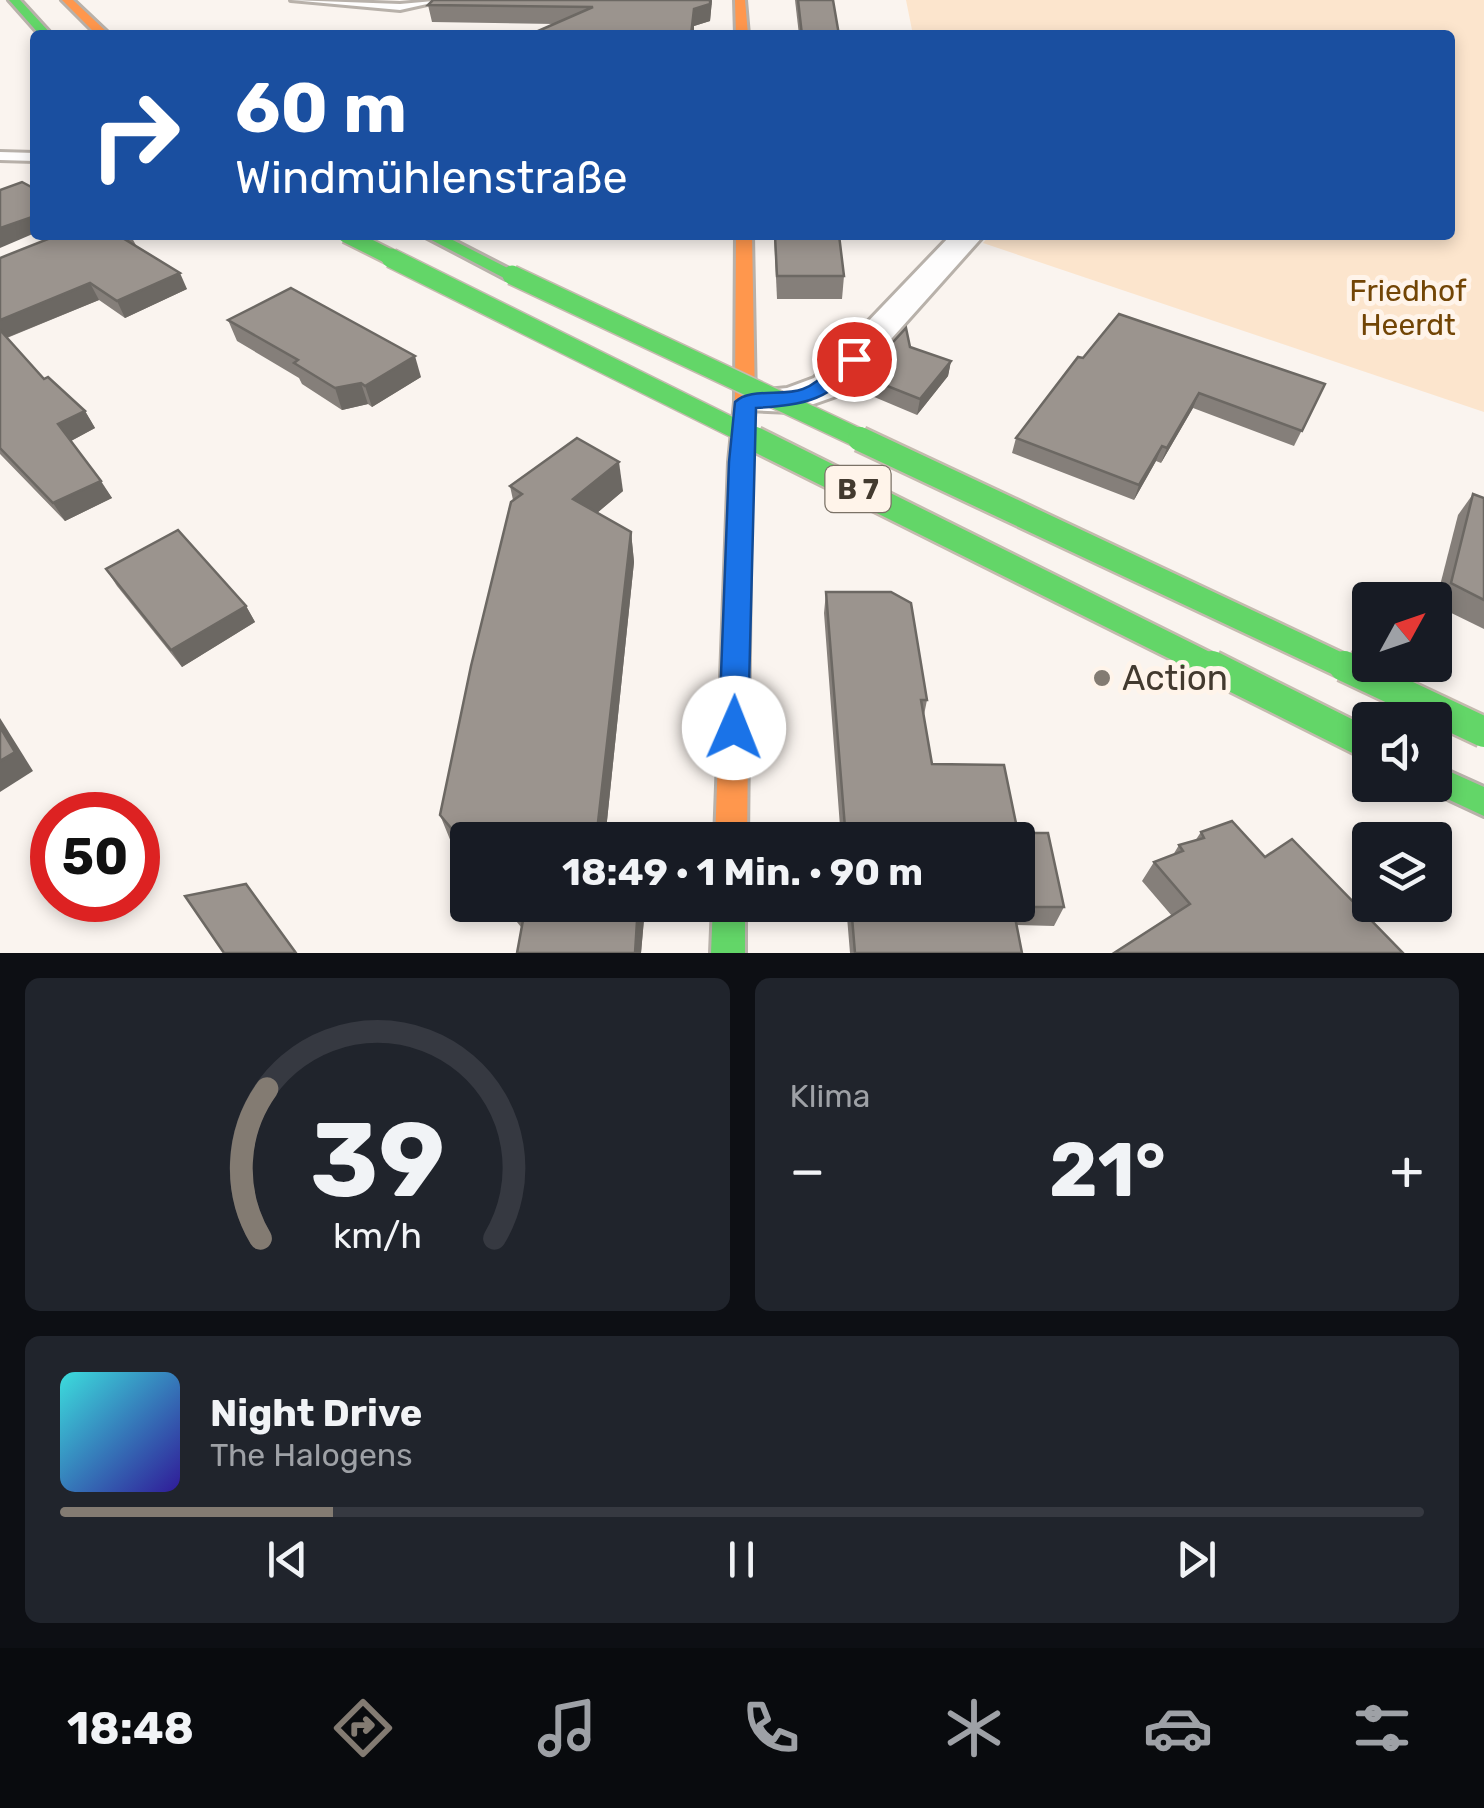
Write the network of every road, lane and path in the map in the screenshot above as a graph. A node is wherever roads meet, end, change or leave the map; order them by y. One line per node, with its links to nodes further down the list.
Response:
1 (14, 0): 6 (main road)
2 (67, 0): 7 (main road)
3 (296, 0): 4 (lane)
4 (440, 0)
5 (740, 0): 8 (main road)
6 (41, 30)
7 (99, 30)
8 (742, 30)
9 (5, 156): 10 (lane)
10 (30, 157)
11 (356, 240): 20 (main road, B 7, bridge)
12 (420, 240): 16 (lane)
13 (421, 240): 19 (main road, B 7, bridge)
14 (744, 240): 17 (main road)
15 (963, 240): 17 (street)
16 (449, 264)
17 (746, 402): 18 (lane); 25 (main road)
18 (1366, 702)
19 (1484, 732)
20 (1352, 736)
21 (1452, 744): 22 (lane)
22 (1484, 759)
23 (1452, 786): 24 (main road)
24 (1484, 802)
25 (731, 822)
26 (729, 922): 27 (main road)
27 (728, 953)

